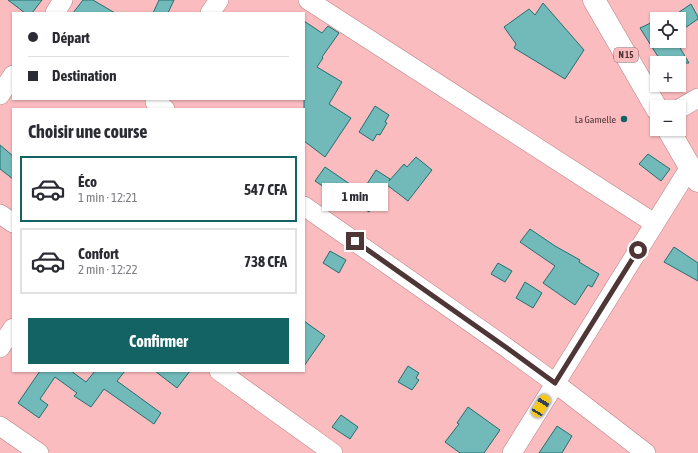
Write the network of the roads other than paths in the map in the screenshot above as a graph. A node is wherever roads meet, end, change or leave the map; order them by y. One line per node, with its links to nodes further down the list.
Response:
1 (63, 0): 5 (street)
2 (219, 0): 6 (street)
3 (308, 0): 17 (street)
4 (594, 0): 10 (main road, N 15)
5 (55, 12)
6 (211, 12)
7 (12, 76): 8 (street)
8 (0, 94)
9 (698, 98): 11 (street)
10 (652, 100)
11 (686, 105)
12 (672, 136): 13 (main road)
13 (694, 174): 17 (street)
14 (305, 207): 21 (street)
15 (0, 214): 16 (street)
16 (12, 222)
17 (654, 223): 21 (street)
18 (12, 330): 19 (street)
19 (0, 348)
20 (220, 372): 24 (street)
21 (555, 383): 25 (street); 26 (street)
22 (0, 426): 23 (street)
23 (39, 453)
24 (333, 453)
25 (512, 453)
26 (646, 453)

